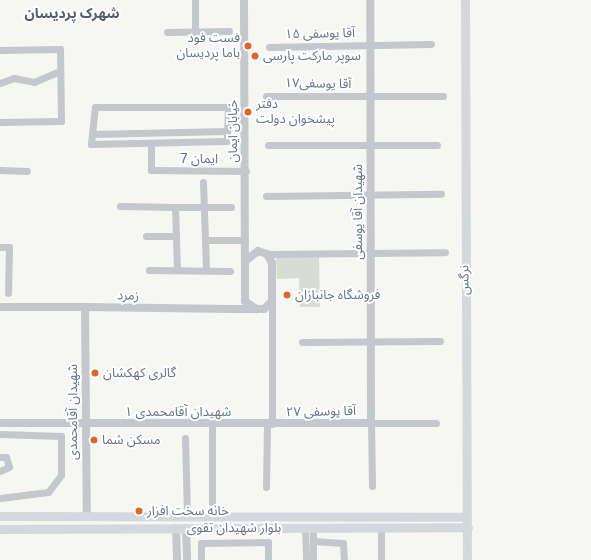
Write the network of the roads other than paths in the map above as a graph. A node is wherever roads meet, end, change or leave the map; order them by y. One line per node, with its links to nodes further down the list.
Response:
1 (195, 0): 7 (street)
2 (244, 0): 26 (street, خیابان ایمان)
3 (370, 0): 9 (street, شهیدان آقا یوسفی)
4 (465, 0): 76 (main road, نرگس)
5 (229, 31): 7 (street)
6 (167, 32): 7 (street)
7 (195, 32)
8 (430, 44): 9 (street, آقا یوسفی ۱۵)
9 (370, 45): 10 (street, آقا یوسفی ۱۵); 16 (street, شهیدان آقا یوسفی)
10 (269, 47)
11 (0, 50): 12 (street)
12 (60, 71): 13 (street); 17 (street)
13 (0, 83)
14 (266, 96): 16 (street, آقا یوسفی۱۷)
15 (443, 96): 16 (street, آقا یوسفی۱۷)
16 (370, 97): 23 (street, شهیدان آقا یوسفی)
17 (0, 122)
18 (227, 131): 19 (street); 19 (street); 20 (street)
19 (92, 134): 20 (street)
20 (151, 143): 26 (street, ایمان 7)
21 (268, 145): 23 (street)
22 (437, 145): 23 (street)
23 (370, 147): 29 (street, شهیدان آقا یوسفی)
24 (0, 170): 25 (street)
25 (27, 171)
26 (246, 171): 38 (street, خیابان ایمان)
27 (203, 182): 33 (street)
28 (440, 194): 29 (street)
29 (370, 195): 30 (street); 40 (street, شهیدان آقا یوسفی)
30 (266, 196)
31 (120, 206): 32 (street)
32 (175, 207): 33 (street); 36 (street)
33 (204, 207): 34 (street); 37 (street)
34 (231, 207)
35 (146, 236): 36 (street)
36 (176, 236): 45 (street)
37 (205, 240): 38 (street); 46 (street)
38 (245, 240): 43 (street, خیابان ایمان)
39 (0, 247): 48 (street)
40 (370, 252): 41 (street); 42 (street); 56 (street, شهیدان آقا یوسفی)
41 (445, 252)
42 (267, 254): 43 (street); 50 (street)
43 (245, 261): 49 (street, خیابان ایمان)
44 (149, 270): 45 (street)
45 (177, 270): 46 (street)
46 (206, 270): 47 (street)
47 (230, 271)
48 (8, 293)
49 (245, 301): 53 (street); 54 (street)
50 (272, 301): 54 (street); 55 (street)
51 (0, 307): 52 (street, زمرد)
52 (85, 307): 53 (street, زمرد); 61 (street, شهیدان آقامحمدی)
53 (232, 309): 54 (street, زمرد)
54 (260, 309): 55 (street)
55 (272, 312): 63 (street)
56 (371, 341): 57 (street); 58 (street); 64 (street, شهیدان آقا یوسفی)
57 (440, 341)
58 (302, 342)
59 (0, 423): 61 (street, شهیدان آقامحمدی ۱)
60 (436, 423): 64 (street)
61 (84, 424): 62 (street, شهیدان آقامحمدی ۱); 74 (street, شهیدان آقامحمدی)
62 (212, 424): 63 (street, شهیدان آقامحمدی ۱); 72 (street)
63 (269, 424): 64 (street, آقا یوسفی ۲۷); 70 (street)
64 (371, 424): 69 (street)
65 (0, 434): 71 (street)
66 (185, 438): 75 (street)
67 (0, 457): 68 (street)
68 (0, 471)
69 (372, 486)
70 (266, 487)
71 (0, 498)
72 (212, 503)
73 (0, 516): 74 (main road, بلوار شهیدان تقوی)
74 (87, 516): 75 (main road, بلوار شهیدان تقوی); 81 (main road)
75 (187, 516): 76 (main road, بلوار شهیدان تقوی)
76 (467, 517): 79 (main road, نرگس)
77 (309, 527): 78 (main road, بلوار شهیدان تقوی); 83 (main road, بلوار شهیدان تقوی); 84 (street); 89 (street)
78 (381, 527): 79 (main road, بلوار شهیدان تقوی); 92 (street)
79 (468, 527): 93 (main road, نرگس)
80 (0, 528): 81 (main road, بلوار شهیدان تقوی)
81 (87, 528): 82 (main road, بلوار شهیدان تقوی)
82 (176, 528): 83 (main road, بلوار شهیدان تقوی); 85 (street)
83 (186, 528): 86 (street)
84 (313, 542): 90 (street); 91 (street)
85 (177, 560)
86 (187, 560)
87 (201, 560): 88 (street)
88 (268, 560)
89 (306, 560)
90 (313, 560)
91 (344, 560)
92 (381, 560)
93 (467, 560)

